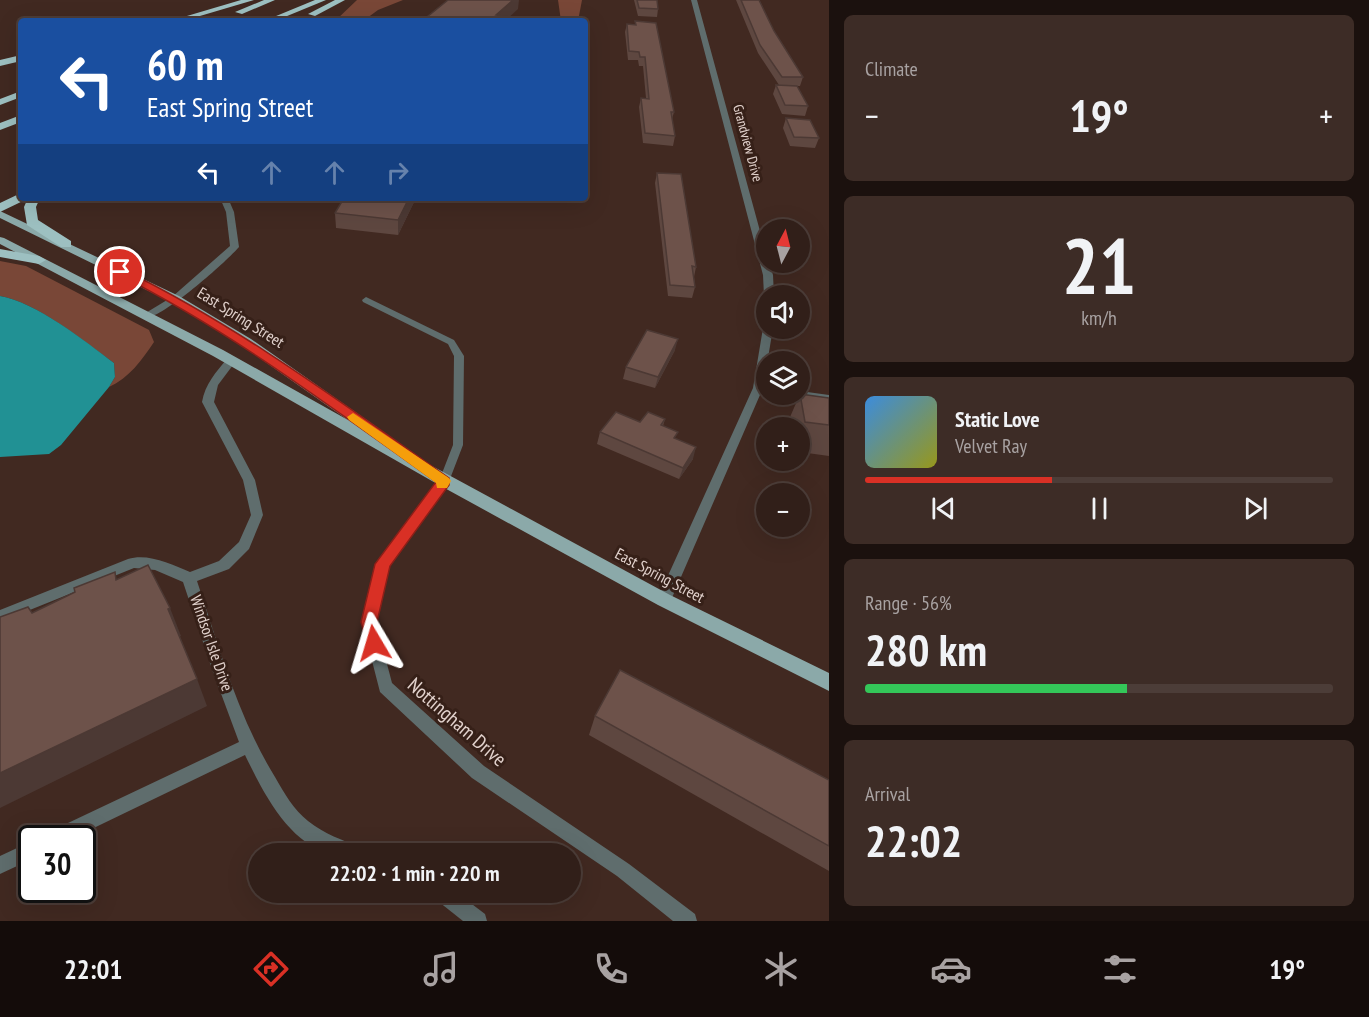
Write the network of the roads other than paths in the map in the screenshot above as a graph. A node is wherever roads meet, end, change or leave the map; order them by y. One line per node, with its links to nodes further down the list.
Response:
1 (250, 0): 7 (highway)
2 (271, 0): 6 (highway)
3 (322, 0): 8 (highway)
4 (341, 0): 9 (highway)
5 (694, 0): 25 (street, Grandview Drive)
6 (224, 17)
7 (185, 18)
8 (276, 18)
9 (306, 18)
10 (18, 59): 11 (highway)
11 (0, 63)
12 (18, 95): 13 (highway)
13 (0, 102)
14 (18, 119): 15 (highway)
15 (0, 127)
16 (18, 198): 19 (highway)
17 (33, 201): 22 (highway)
18 (225, 201): 26 (street)
19 (0, 208)
20 (0, 214): 22 (main road, East Spring Street)
21 (0, 240): 24 (main road, East Spring Street)
22 (66, 244): 26 (main road, East Spring Street)
23 (0, 253): 24 (highway)
24 (39, 260): 28 (main road, East Spring Street)
25 (768, 285)
26 (175, 299): 28 (street); 33 (main road, East Spring Street)
27 (366, 300): 33 (lane)
28 (147, 316): 29 (main road, East Spring Street)
29 (231, 361): 33 (main road, East Spring Street); 34 (street, Windsor Isle Drive)
30 (810, 396): 31 (street)
31 (829, 399)
32 (756, 402): 35 (street)
33 (444, 481): 35 (main road, East Spring Street); 45 (street, Nottingham Drive)
34 (189, 578): 36 (street); 38 (street, Windsor Isle Drive)
35 (664, 600): 37 (main road, East Spring Street)
36 (0, 616)
37 (829, 682)
38 (249, 745): 39 (street); 40 (street, Windsor Isle Drive)
39 (82, 825)
40 (326, 843)
41 (18, 857): 42 (street)
42 (0, 865)
43 (454, 903): 44 (street)
44 (478, 921)
45 (688, 921)

